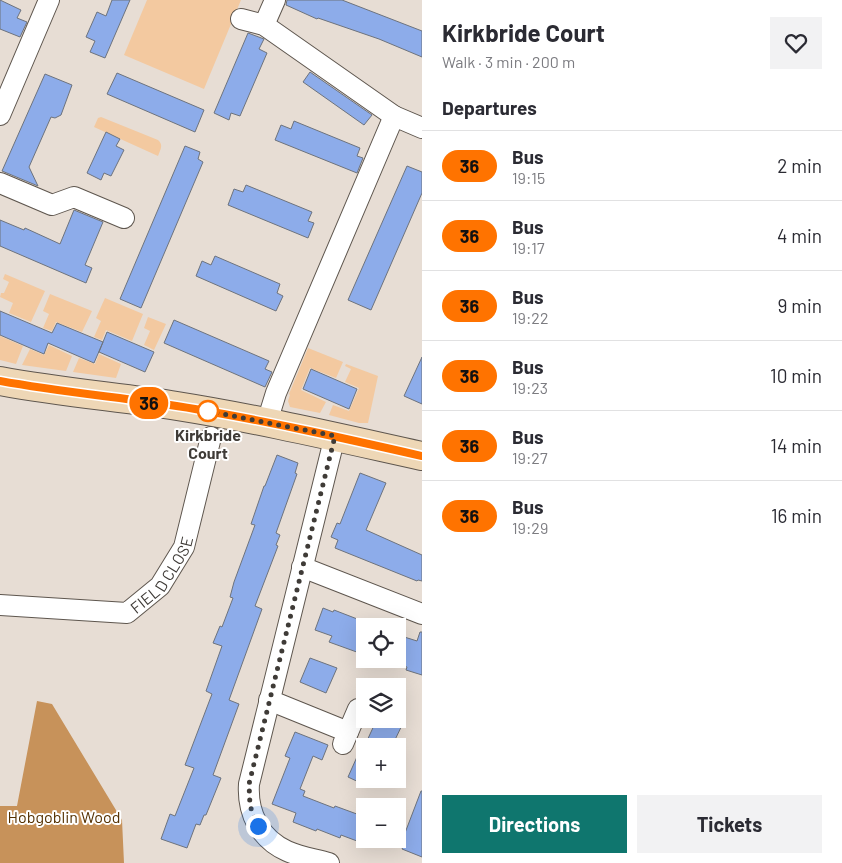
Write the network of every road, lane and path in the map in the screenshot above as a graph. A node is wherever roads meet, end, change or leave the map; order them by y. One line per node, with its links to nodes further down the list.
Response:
1 (49, 0): 5 (street)
2 (275, 0): 4 (street)
3 (241, 18): 4 (street)
4 (264, 26): 6 (street)
5 (0, 115)
6 (394, 116): 7 (street); 11 (street)
7 (422, 128)
8 (0, 183): 9 (street)
9 (124, 218)
10 (0, 381): 11 (street)
11 (267, 422): 12 (street)
12 (335, 436): 14 (street); 15 (street)
13 (211, 437): 16 (street, FIELD CLOSE)
14 (422, 456)
15 (302, 567): 17 (street); 18 (street)
16 (0, 605)
17 (422, 614)
18 (269, 700): 19 (street); 20 (street)
19 (356, 714)
20 (329, 863)

